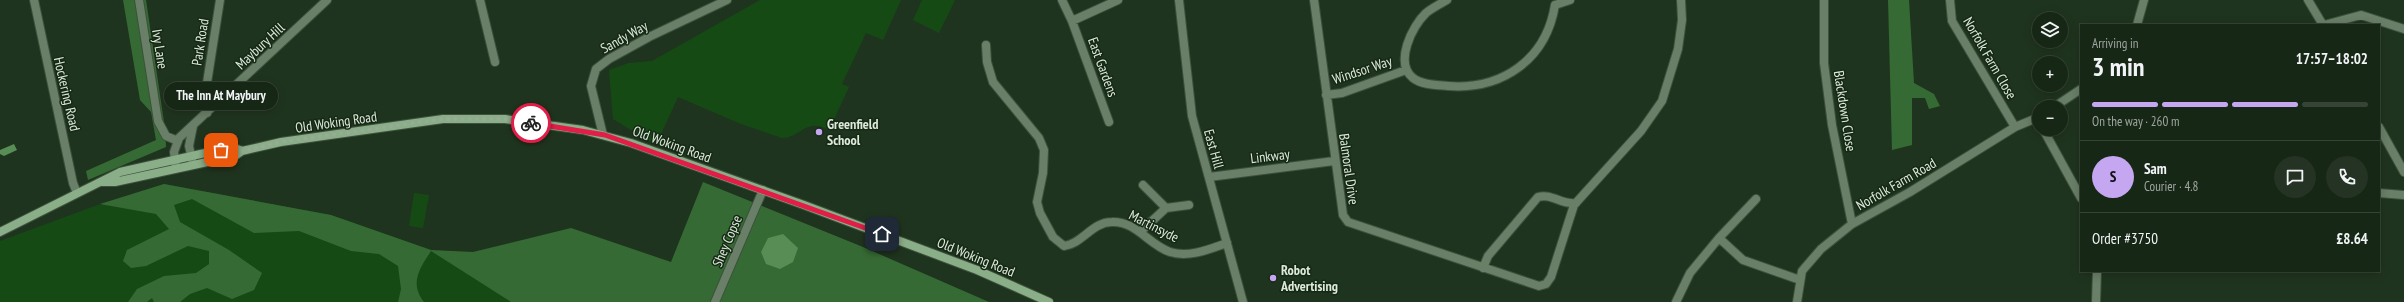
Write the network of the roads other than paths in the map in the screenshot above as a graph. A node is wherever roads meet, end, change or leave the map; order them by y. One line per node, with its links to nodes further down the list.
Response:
1 (34, 0): 50 (street, Hockering Road)
2 (139, 0): 38 (street, Ivy Lane)
3 (220, 0): 30 (street, Park Road)
4 (327, 0): 30 (street, Maybury Hill)
5 (480, 0): 25 (street)
6 (727, 0): 36 (street, Sandy Way)
7 (1062, 0): 19 (street, East Gardens)
8 (1118, 0): 19 (street)
9 (1179, 0): 46 (street, East Hill)
10 (1314, 0): 28 (street, Balmoral Drive)
11 (1447, 0): 26 (street, Windsor Way)
12 (1570, 0): 18 (street, Windsor Way)
13 (1681, 0): 55 (street, Balmoral Drive)
14 (1824, 0): 58 (street, Blackdown Close)
15 (1950, 0): 34 (street, Norfolk Farm Close)
16 (2144, 0): 20 (street)
17 (2308, 0): 21 (street)
18 (1552, 3): 26 (street, Windsor Way)
19 (1072, 21): 32 (street, East Gardens)
20 (2137, 24)
21 (2323, 24)
22 (2328, 24): 23 (street)
23 (2404, 29)
24 (986, 45): 60 (street, Martinsyde)
25 (495, 62)
26 (1406, 70): 28 (street, Windsor Way)
27 (2080, 90): 29 (street)
28 (1326, 95): 42 (street, Balmoral Drive)
29 (2064, 100)
30 (207, 112): 33 (street, Maybury Hill)
31 (2032, 121): 34 (street, Norfolk Farm Road)
32 (1109, 122)
33 (193, 126): 38 (street, Maybury Hill); 40 (street)
34 (2015, 127): 58 (street, Norfolk Farm Road)
35 (2380, 129): 45 (street)
36 (603, 134): 39 (main road, Old Woking Road); 49 (main road, Old Woking Road)
37 (2047, 136): 52 (street)
38 (178, 141): 41 (street)
39 (242, 151): 40 (main road, Old Woking Road); 43 (main road, Old Woking Road)
40 (191, 156): 41 (main road, Old Woking Road); 43 (street)
41 (174, 160): 44 (street); 47 (main road, Old Woking Road)
42 (1334, 161): 46 (street, Linkway); 63 (street, Balmoral Drive)
43 (194, 164): 44 (main road, Old Woking Road)
44 (176, 168): 47 (main road, Old Woking Road)
45 (2404, 172)
46 (1209, 177): 62 (street, East Hill)
47 (102, 182): 50 (main road, Old Woking Road)
48 (1143, 185): 57 (street)
49 (763, 190): 66 (street, Shey Copse); 67 (main road, Old Woking Road)
50 (77, 193): 59 (main road, Old Woking Road)
51 (2380, 193): 53 (street)
52 (2080, 196)
53 (2404, 196)
54 (1756, 199): 61 (street)
55 (1576, 203): 63 (street); 63 (street, Balmoral Drive)
56 (1189, 205): 57 (street)
57 (1166, 208): 60 (street)
58 (1852, 224): 65 (street, Norfolk Farm Road)
59 (0, 232)
60 (1140, 232): 62 (street, Martinsyde)
61 (1719, 238): 65 (street); 69 (street)
62 (1227, 243): 68 (street, East Hill)
63 (1483, 268)
64 (2098, 272): 71 (street)
65 (1800, 280): 70 (street, Norfolk Farm Road)
66 (715, 302)
67 (1049, 302)
68 (1243, 302)
69 (1676, 302)
70 (1797, 302)
71 (2096, 302)

